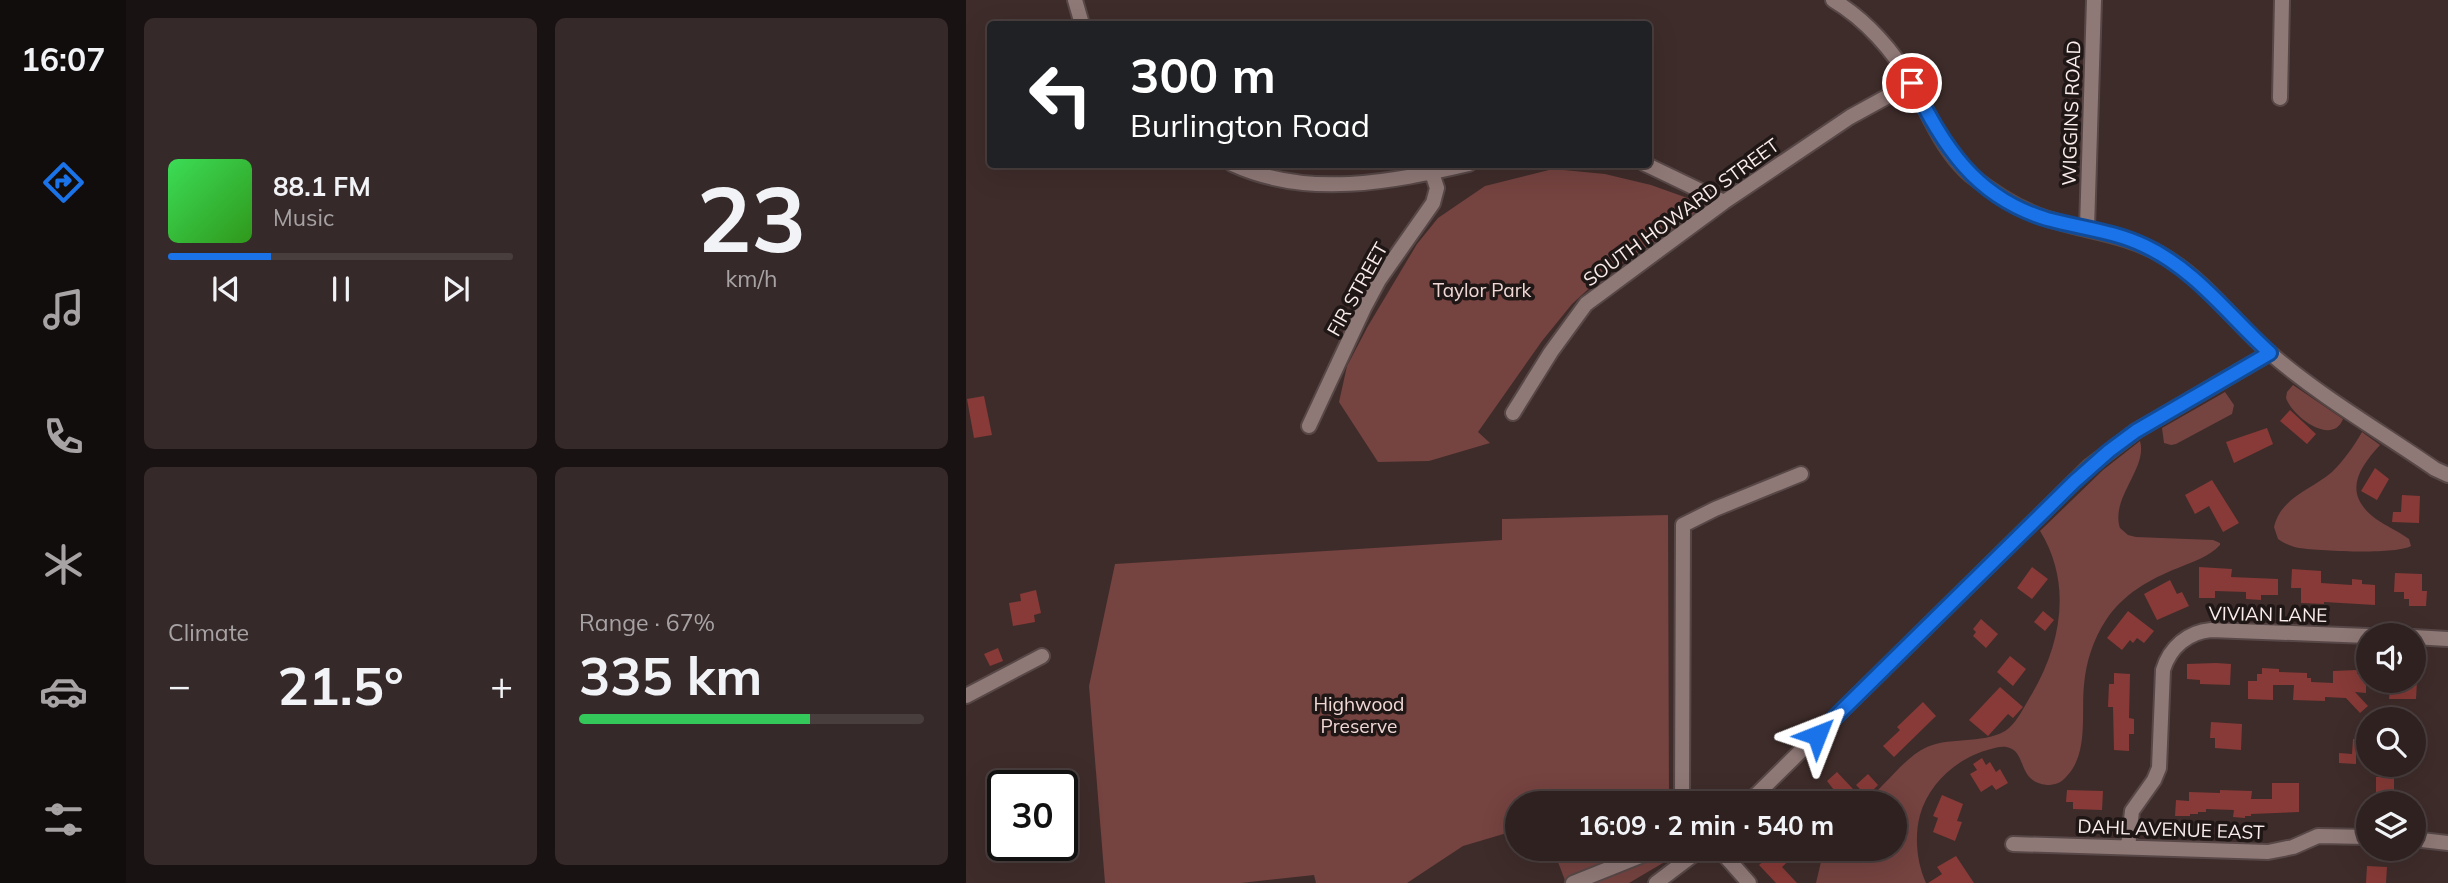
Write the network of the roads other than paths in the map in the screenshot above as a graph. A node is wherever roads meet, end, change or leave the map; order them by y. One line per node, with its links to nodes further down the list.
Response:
1 (1075, 0): 5 (street)
2 (2094, 0): 13 (street, WIGGINS ROAD)
3 (2281, 0): 7 (street)
4 (1838, 1): 6 (street)
5 (1081, 21)
6 (1912, 83): 12 (street, SOUTH HOWARD STREET); 13 (street)
7 (2280, 98)
8 (1652, 167): 12 (street)
9 (1245, 168): 11 (street)
10 (1453, 168): 11 (street)
11 (1432, 173): 16 (street, FIR STREET)
12 (1724, 202): 15 (street, SOUTH HOWARD STREET)
13 (2087, 228): 14 (street)
14 (2270, 353): 18 (street); 25 (street)
15 (1513, 414)
16 (1309, 426)
17 (1801, 474): 24 (street)
18 (2448, 475)
19 (2356, 636): 30 (street, VIVIAN LANE)
20 (2426, 638): 21 (street)
21 (2448, 639)
22 (1042, 656): 23 (street)
23 (966, 696)
24 (1682, 791)
25 (1760, 791)
26 (2356, 837): 30 (street, DAHL AVENUE EAST)
27 (2426, 840): 28 (street)
28 (2448, 843)
29 (2012, 844): 30 (street, DAHL AVENUE EAST)
30 (2128, 847)
31 (1628, 861): 34 (street)
32 (1677, 861): 35 (street)
33 (1730, 861): 36 (street)
34 (1573, 883)
35 (1656, 883)
36 (1749, 883)

